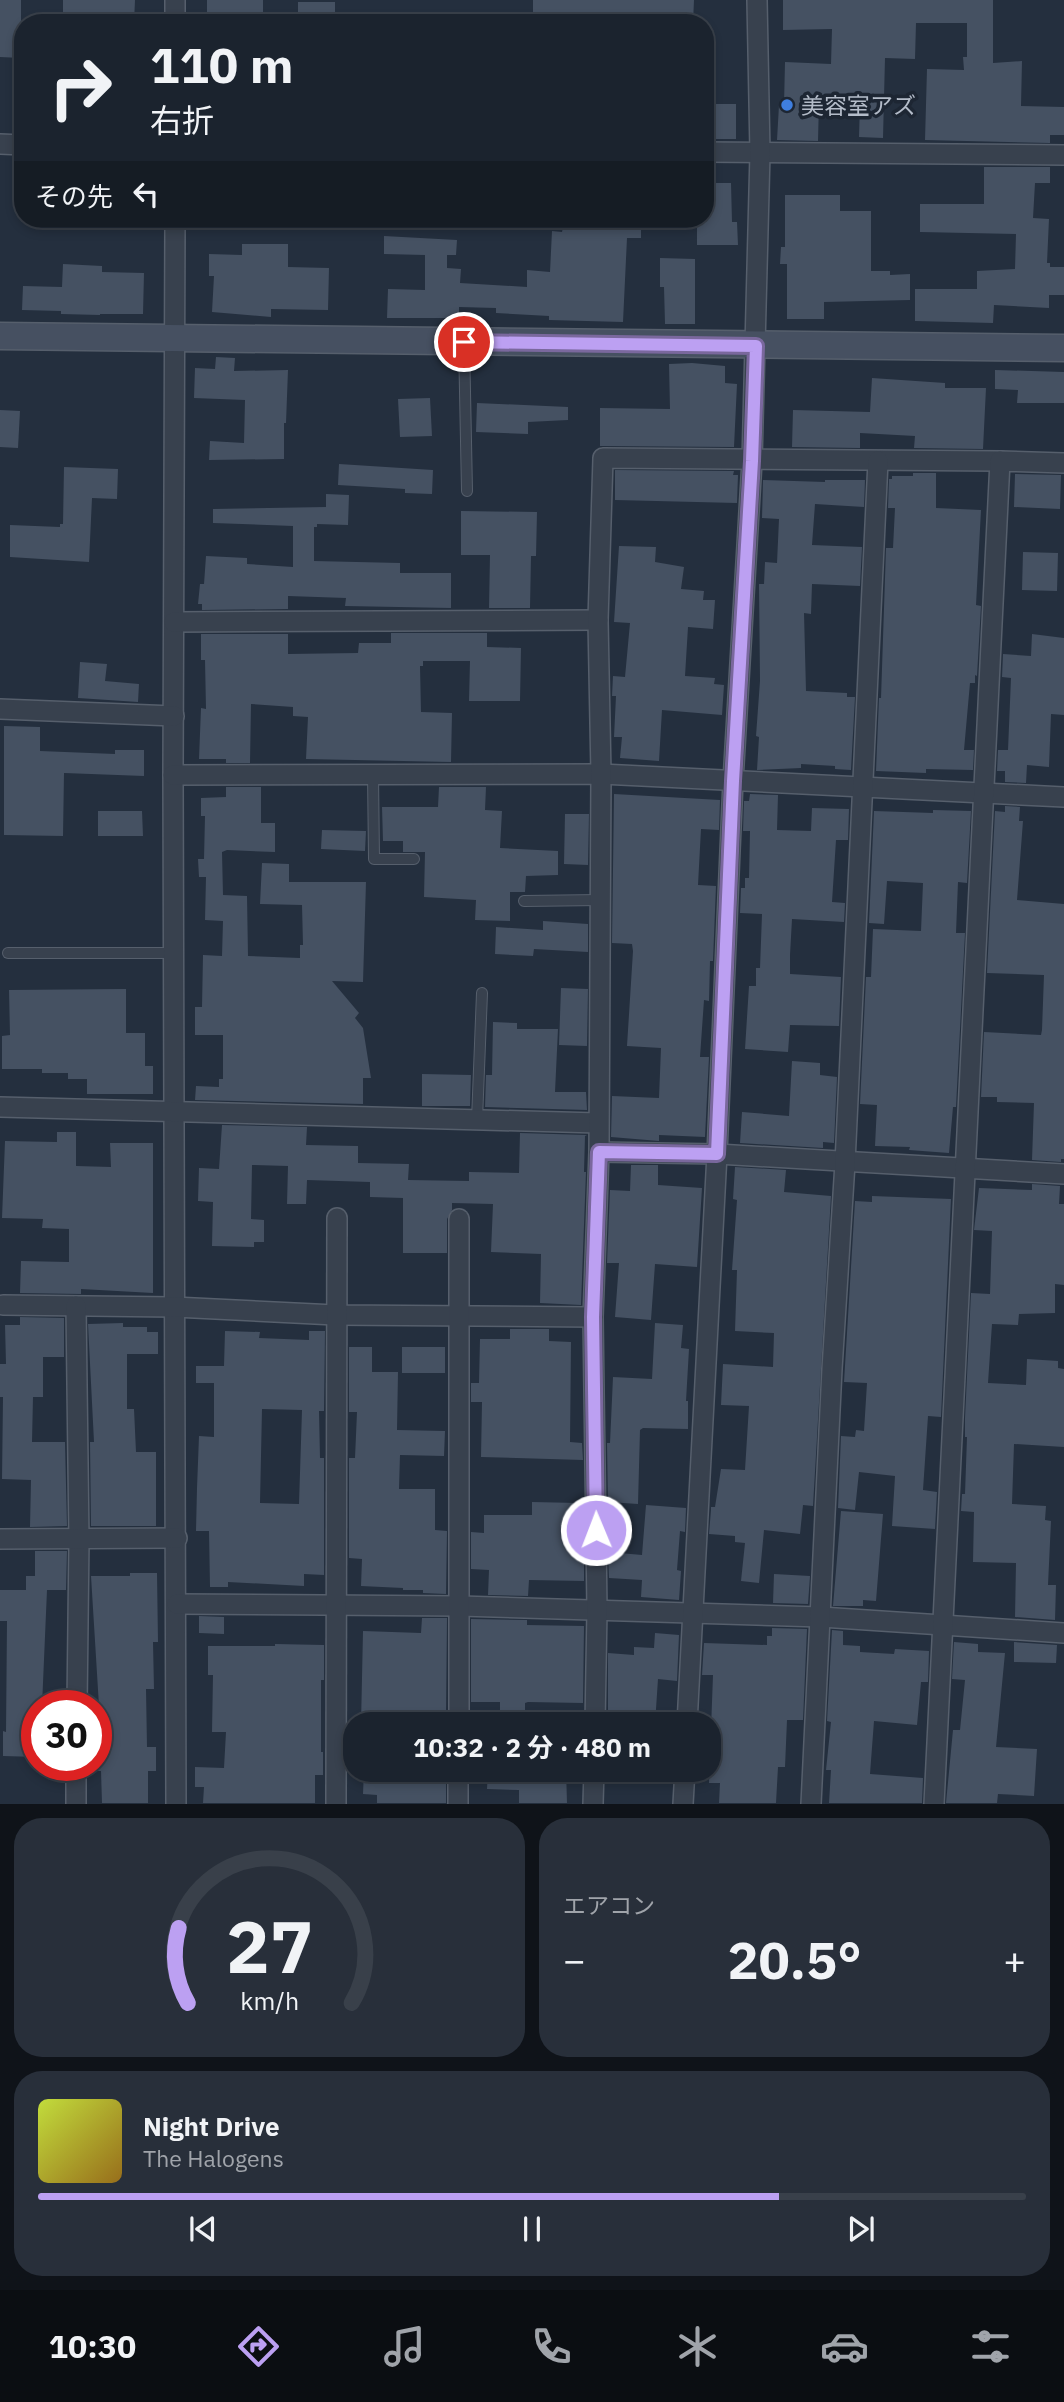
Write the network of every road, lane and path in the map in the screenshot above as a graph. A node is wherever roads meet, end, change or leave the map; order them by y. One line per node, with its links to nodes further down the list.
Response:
1 (757, 0): 3 (street)
2 (714, 152): 3 (street)
3 (760, 153): 4 (street); 9 (street)
4 (1064, 155)
5 (174, 228): 7 (street)
6 (0, 336): 7 (street)
7 (175, 338): 8 (street); 17 (street)
8 (464, 342): 9 (street); 15 (lane)
9 (756, 346): 10 (street); 11 (street)
10 (1064, 348)
11 (752, 461): 12 (street); 16 (street); 23 (street)
12 (878, 461): 13 (street); 24 (street)
13 (1000, 461): 14 (street); 25 (street)
14 (1064, 463)
15 (467, 491)
16 (598, 620): 17 (street); 20 (street)
17 (174, 622): 19 (street)
18 (0, 709): 19 (street)
19 (174, 716): 21 (street)
20 (601, 774): 22 (street); 23 (street); 28 (street)
21 (173, 775): 22 (street); 31 (street)
22 (373, 775): 27 (lane)
23 (733, 781): 24 (street); 38 (street)
24 (863, 786): 25 (street); 39 (street)
25 (984, 792): 26 (street); 40 (street)
26 (1064, 797)
27 (414, 859)
28 (600, 900): 29 (lane); 36 (street)
29 (524, 901)
30 (8, 953): 31 (lane)
31 (174, 953): 34 (street)
32 (482, 993): 35 (lane)
33 (0, 1107): 34 (street)
34 (175, 1112): 35 (street); 46 (street)
35 (477, 1120): 36 (street)
36 (598, 1123): 37 (street)
37 (599, 1152): 38 (street); 49 (street)
38 (717, 1154): 39 (street); 57 (street)
39 (845, 1163): 40 (street); 58 (street)
40 (964, 1168): 41 (street); 59 (street)
41 (1064, 1174)
42 (337, 1218): 47 (street)
43 (459, 1219): 48 (street)
44 (3, 1304): 45 (street)
45 (76, 1306): 46 (street); 52 (street)
46 (174, 1307): 47 (street); 50 (street)
47 (335, 1315): 48 (street); 55 (street)
48 (459, 1317): 49 (street); 54 (street)
49 (593, 1317): 56 (street)
50 (177, 1538): 52 (street); 53 (street)
51 (0, 1539): 52 (street)
52 (79, 1540): 61 (street)
53 (177, 1604): 55 (street); 70 (street)
54 (460, 1605): 55 (street); 56 (street); 62 (street)
55 (338, 1606): 71 (street)
56 (597, 1610): 57 (street); 63 (street)
57 (693, 1613): 58 (street); 64 (street)
58 (821, 1617): 59 (street); 75 (street)
59 (944, 1626): 60 (street); 76 (street)
60 (1064, 1633)
61 (77, 1690)
62 (459, 1712)
63 (595, 1712)
64 (688, 1712)
65 (76, 1781): 69 (street)
66 (458, 1782): 72 (street)
67 (594, 1782): 73 (street)
68 (684, 1782): 74 (street)
69 (76, 1804)
70 (176, 1804)
71 (336, 1804)
72 (458, 1804)
73 (593, 1804)
74 (683, 1804)
75 (811, 1804)
76 (934, 1804)

